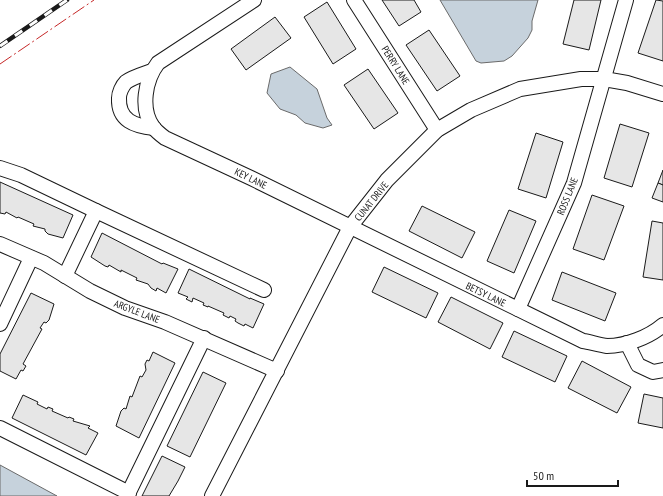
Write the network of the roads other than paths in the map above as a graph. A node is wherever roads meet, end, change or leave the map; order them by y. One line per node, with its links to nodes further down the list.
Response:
1 (254, 0): 4 (street, KEY LANE)
2 (354, 0): 8 (street, PERRY LANE)
3 (626, 0): 5 (street, ROSS LANE)
4 (152, 71): 7 (street); 7 (street, KEY LANE)
5 (604, 79): 6 (street, CUNAT DRIVE); 8 (street, CUNAT DRIVE); 16 (street, ROSS LANE)
6 (663, 94)
7 (154, 128): 11 (street, KEY LANE)
8 (437, 130): 11 (street, CUNAT DRIVE)
9 (0, 168): 10 (street)
10 (96, 211): 14 (street); 15 (street)
11 (350, 226): 16 (street, BETSY LANE); 22 (street, CUNAT DRIVE)
12 (0, 244): 13 (street, ARGYLE LANE)
13 (31, 258): 14 (street, ARGYLE LANE); 17 (street)
14 (64, 276): 19 (street, ARGYLE LANE)
15 (264, 290)
16 (518, 309): 20 (street, BETSY LANE)
17 (0, 324)
18 (663, 325): 20 (street, BETSY LANE)
19 (204, 338): 22 (street, ARGYLE LANE); 24 (street)
20 (627, 343): 21 (street)
21 (663, 370)
22 (277, 371): 25 (street, CUNAT DRIVE)
23 (0, 428): 24 (street)
24 (128, 494)
25 (212, 496)

